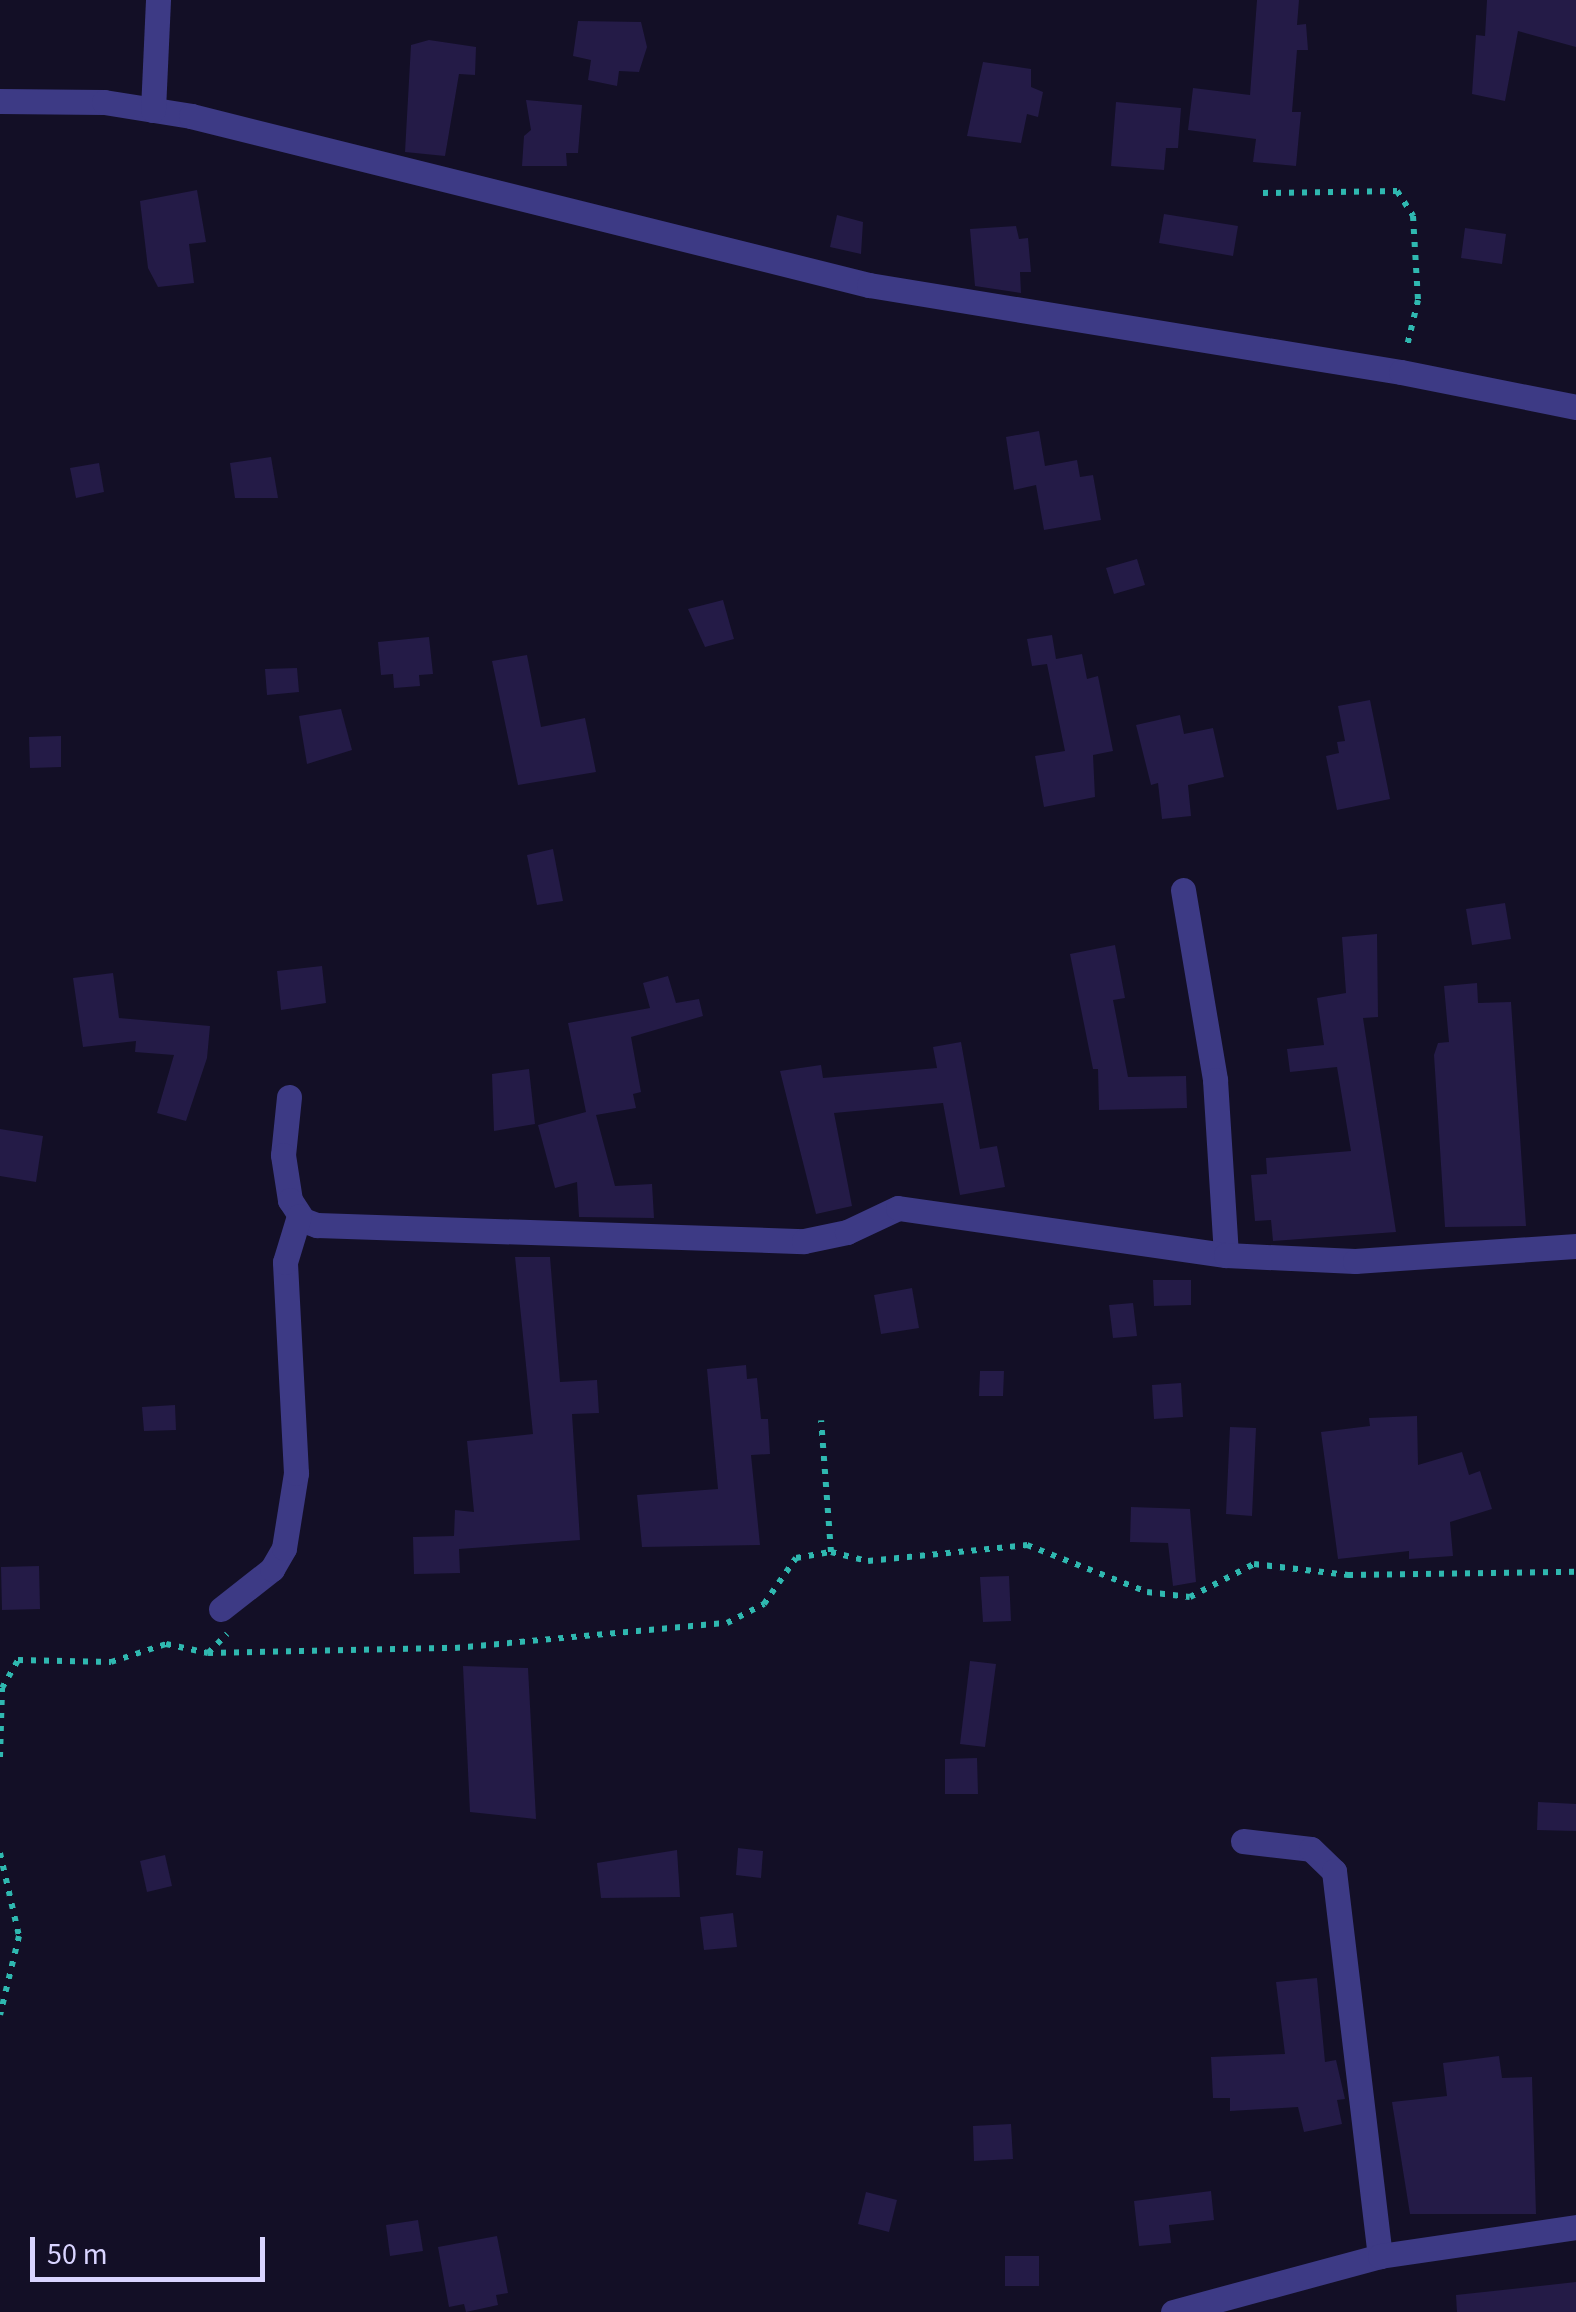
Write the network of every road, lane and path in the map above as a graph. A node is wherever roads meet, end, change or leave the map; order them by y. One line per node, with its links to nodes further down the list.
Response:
1 (158, 0): 3 (street)
2 (0, 101): 3 (street)
3 (154, 110): 5 (street)
4 (1263, 192): 5 (path)
5 (1401, 372): 6 (street)
6 (1576, 407)
7 (1184, 890): 11 (street)
8 (288, 1097): 9 (street)
9 (298, 1216): 11 (street); 15 (street)
10 (1576, 1246): 11 (street)
11 (1226, 1256)
12 (821, 1420): 13 (path)
13 (831, 1552): 14 (path); 16 (path)
14 (1576, 1572)
15 (227, 1619): 16 (path)
16 (208, 1653): 17 (path)
17 (0, 1756)
18 (1243, 1841): 23 (street)
19 (0, 1853): 20 (path)
20 (1, 1865): 21 (path)
21 (0, 2015)
22 (1576, 2227): 23 (street)
23 (1380, 2256): 24 (street)
24 (1173, 2312)

